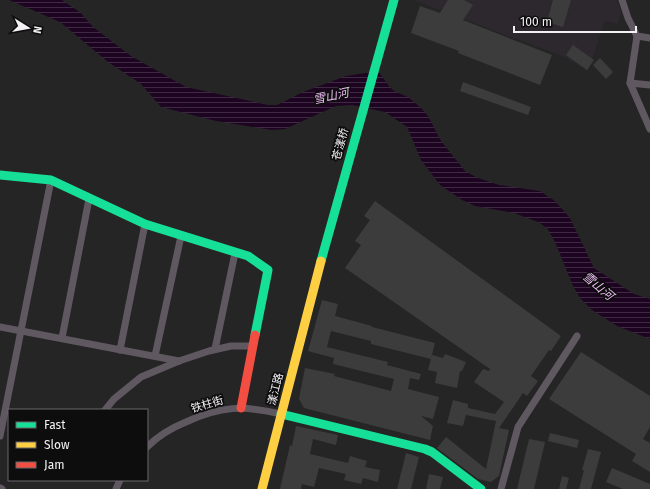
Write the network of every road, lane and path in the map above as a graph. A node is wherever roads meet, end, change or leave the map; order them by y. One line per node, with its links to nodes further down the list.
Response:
1 (394, 0): 14 (street, 苍漾桥)
2 (622, 0): 3 (street)
3 (637, 36): 4 (street); 5 (street)
4 (650, 38)
5 (630, 83): 6 (street); 7 (street)
6 (650, 85)
7 (650, 129)
8 (0, 175): 9 (street)
9 (51, 180): 10 (street); 16 (street)
10 (90, 199): 11 (street); 18 (street)
11 (145, 224): 12 (street); 21 (street)
12 (180, 236): 13 (street); 22 (street)
13 (235, 253): 19 (street); 20 (street)
14 (311, 295): 26 (street, 漾江路)
15 (0, 326): 16 (street)
16 (21, 331): 18 (street); 27 (street)
17 (578, 336): 31 (street)
18 (62, 338): 21 (street)
19 (253, 346): 20 (street); 24 (street)
20 (215, 349): 23 (street)
21 (120, 350): 22 (street)
22 (155, 356): 23 (street)
23 (179, 361): 25 (street)
24 (241, 408): 26 (street, 铁柱街); 28 (street, 铁柱街)
25 (106, 409)
26 (281, 414): 29 (street, 漾江路); 30 (street)
27 (0, 436)
28 (148, 446)
29 (262, 489)
30 (481, 489)
31 (502, 489)

